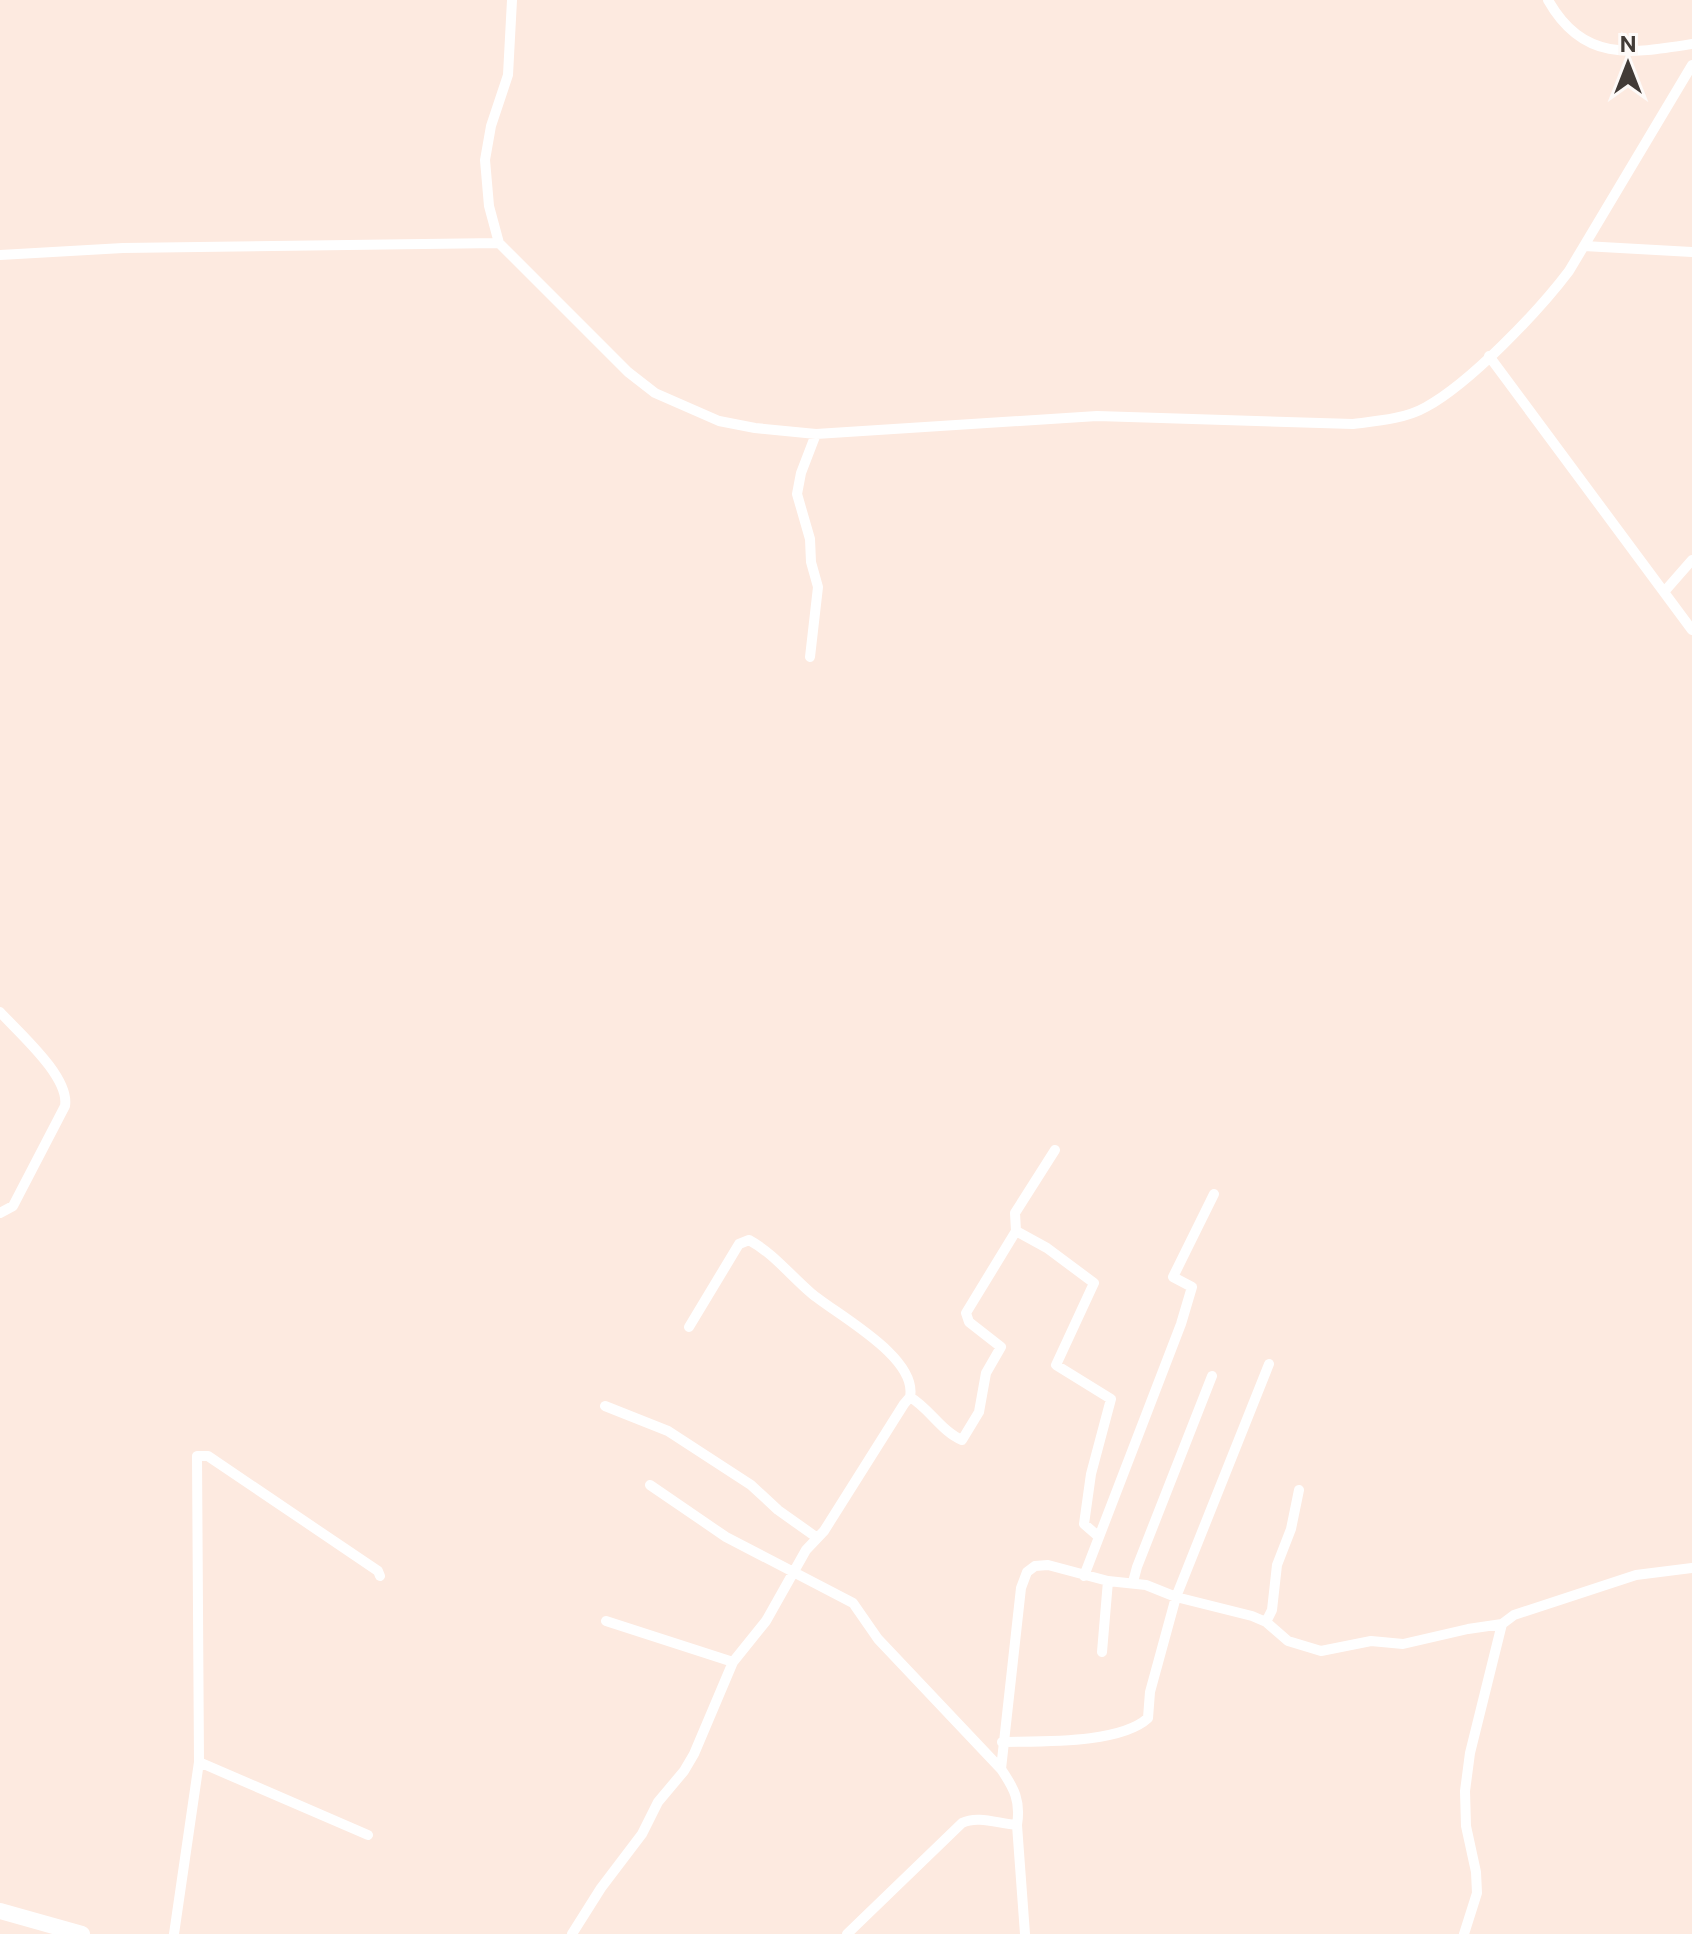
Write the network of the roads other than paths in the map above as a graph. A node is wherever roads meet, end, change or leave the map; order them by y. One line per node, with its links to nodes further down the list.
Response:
1 (512, 0): 5 (street)
2 (1548, 0): 3 (street)
3 (1692, 44)
4 (1692, 65): 6 (street)
5 (499, 243): 8 (street); 10 (street)
6 (1584, 246): 7 (street); 9 (street)
7 (1692, 252)
8 (0, 255)
9 (1489, 356): 10 (street); 12 (street)
10 (816, 434): 14 (street)
11 (1692, 560): 12 (street)
12 (1664, 592): 13 (street)
13 (1692, 630)
14 (810, 657)
15 (0, 1012): 18 (street)
16 (1055, 1150): 19 (street)
17 (1214, 1194): 28 (street)
18 (0, 1213)
19 (1016, 1231): 23 (street); 28 (street)
20 (689, 1327): 23 (street)
21 (1269, 1364): 35 (street)
22 (1212, 1376): 34 (street)
23 (910, 1397): 27 (street)
24 (605, 1406): 27 (street)
25 (650, 1485): 30 (street)
26 (1299, 1490): 37 (street)
27 (816, 1537): 30 (street)
28 (1099, 1537): 32 (street)
29 (1692, 1568): 38 (street)
30 (794, 1573): 40 (street); 43 (street)
31 (380, 1576): 42 (street)
32 (1084, 1576): 33 (street); 41 (street)
33 (1108, 1581): 34 (street); 39 (street)
34 (1133, 1582): 35 (street)
35 (1176, 1597): 37 (street); 41 (street)
36 (606, 1621): 40 (street)
37 (1266, 1622): 38 (street)
38 (1502, 1624): 52 (street)
39 (1102, 1652)
40 (733, 1662): 49 (street)
41 (1002, 1742): 43 (street)
42 (199, 1762): 45 (street); 48 (street)
43 (1001, 1769): 44 (street)
44 (1017, 1825): 50 (street); 51 (street)
45 (368, 1835)
46 (0, 1911): 47 (main road)
47 (82, 1934)
48 (174, 1934)
49 (572, 1934)
50 (847, 1934)
51 (1025, 1934)
52 (1464, 1934)

